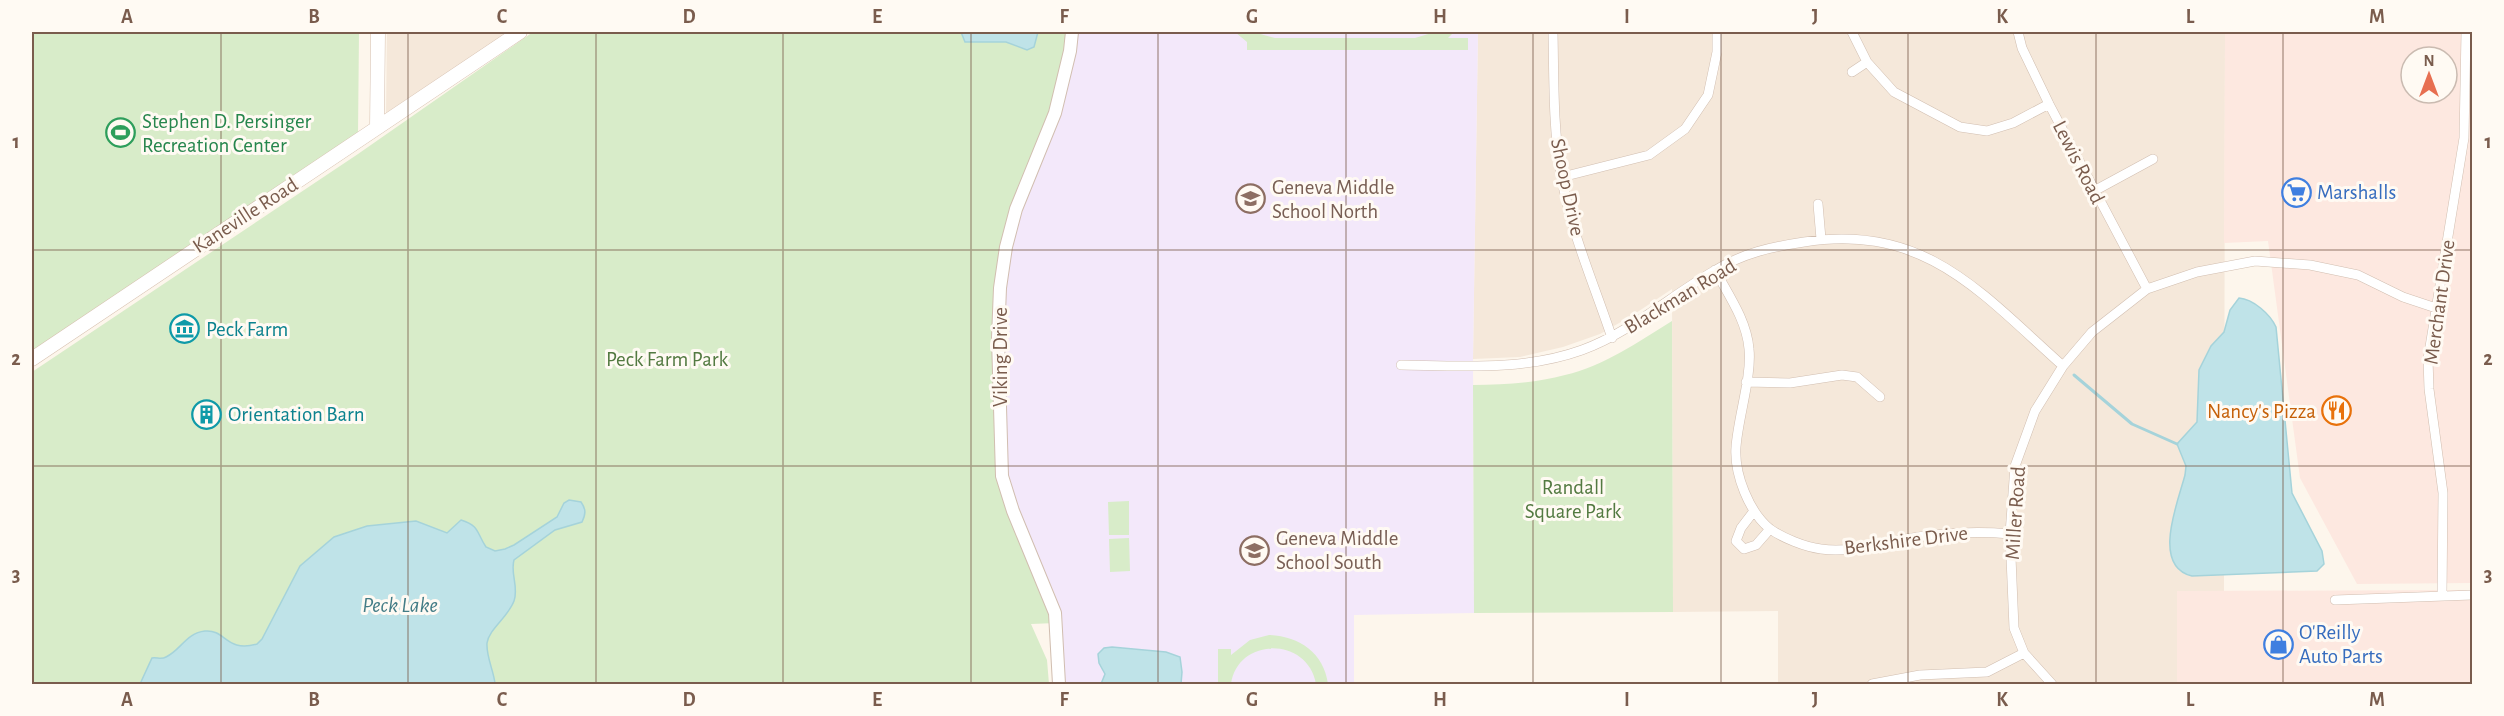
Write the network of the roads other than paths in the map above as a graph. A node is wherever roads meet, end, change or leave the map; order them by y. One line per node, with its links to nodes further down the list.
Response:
1 (378, 32): 13 (main road)
2 (520, 32): 13 (main road, Kaneville Road)
3 (1072, 32): 35 (street, Viking Drive)
4 (1553, 32): 15 (street, Shoop Drive)
5 (1717, 32): 15 (street)
6 (1852, 32): 10 (street)
7 (2018, 32): 12 (street, Lewis Road)
8 (2466, 32): 9 (street, Merchant Drive)
9 (2469, 44): 21 (street, Merchant Drive)
10 (1867, 62): 11 (street); 12 (street)
11 (1852, 72)
12 (2049, 104): 16 (street, Lewis Road)
13 (377, 128): 23 (main road, Kaneville Road)
14 (2153, 159): 16 (street)
15 (1562, 177): 22 (street, Shoop Drive)
16 (2094, 191): 20 (street, Lewis Road)
17 (1818, 204): 18 (street)
18 (1821, 239): 19 (street, Blackman Road); 25 (street, Blackman Road)
19 (1715, 270): 22 (street, Blackman Road); 26 (street, Berkshire Drive)
20 (2147, 289): 21 (street, Miller Road); 25 (street, Miller Road)
21 (2436, 308): 32 (street, Merchant Drive)
22 (1612, 338): 24 (street, Blackman Road)
23 (32, 359)
24 (1401, 365)
25 (2063, 366): 30 (street, Miller Road)
26 (1746, 381): 27 (street); 28 (street, Berkshire Drive)
27 (1880, 397)
28 (1754, 511): 29 (street, Berkshire Drive); 29 (street)
29 (1770, 529): 30 (street, Berkshire Drive)
30 (2010, 534): 34 (street, Miller Road)
31 (2472, 595): 32 (street)
32 (2442, 596): 33 (street)
33 (2335, 600)
34 (2024, 653): 36 (street); 37 (street, Miller Road)
35 (1059, 684)
36 (1872, 684)
37 (2052, 684)

